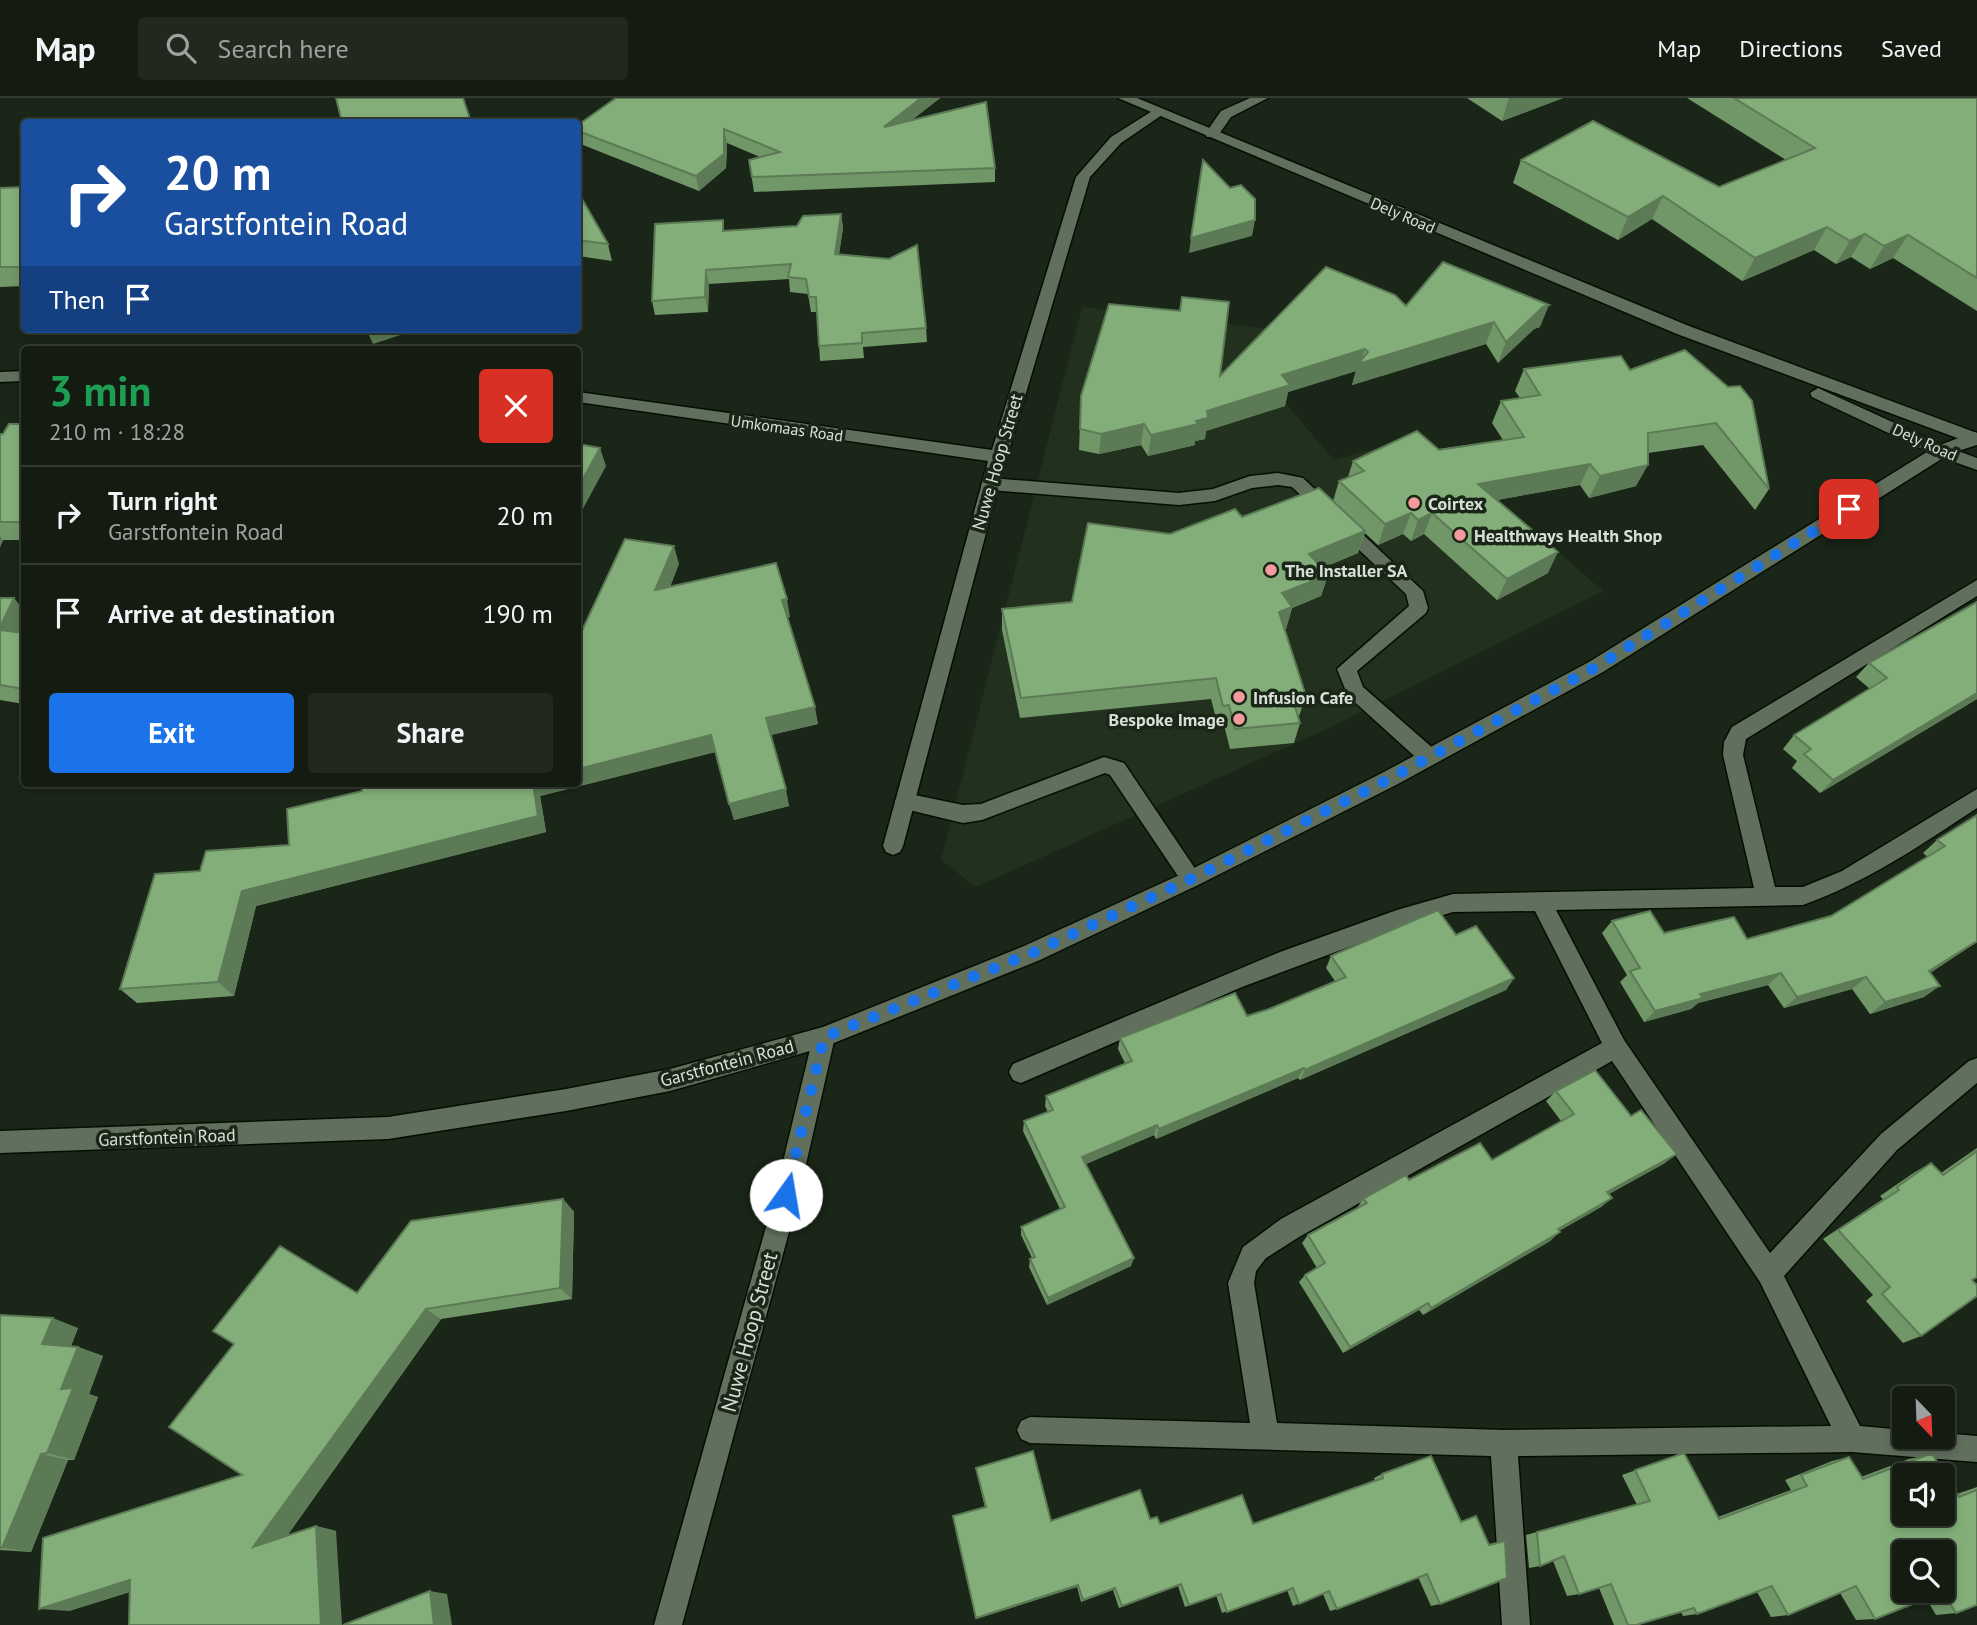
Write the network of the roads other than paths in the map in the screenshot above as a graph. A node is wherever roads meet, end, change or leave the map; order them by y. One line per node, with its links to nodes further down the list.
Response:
1 (1125, 98): 3 (street, Dely Road)
2 (1261, 98): 4 (street)
3 (1157, 112): 4 (street, Dely Road); 11 (street, Nuwe Hoop Street)
4 (1212, 134): 5 (street, Dely Road)
5 (1682, 330): 9 (street, Dely Road); 10 (street, Dely Road)
6 (21, 376): 7 (street)
7 (0, 377)
8 (581, 397): 11 (street, Umkomaas Road)
9 (1975, 438): 10 (street, Garstfontein Road)
10 (1941, 451): 12 (street, Dely Road); 15 (street, Garstfontein Road)
11 (998, 457): 13 (street, Nuwe Hoop Street)
12 (1977, 464)
13 (990, 484): 15 (street); 17 (street, Nuwe Hoop Street)
14 (1977, 587): 20 (street)
15 (1429, 757): 19 (street, Garstfontein Road)
16 (1977, 797): 20 (street)
17 (905, 802): 18 (street, Nuwe Hoop Street); 19 (street)
18 (893, 846)
19 (1191, 879): 22 (street, Garstfontein Road)
20 (1767, 897): 21 (street)
21 (1540, 900): 23 (street); 25 (street)
22 (824, 1037): 26 (street, Garstfontein Road); 33 (street, Nuwe Hoop Street)
23 (1616, 1047): 27 (street); 29 (street)
24 (1977, 1069): 27 (street)
25 (1021, 1072)
26 (0, 1142)
27 (1769, 1273): 30 (street)
28 (1030, 1430): 29 (street)
29 (1266, 1437): 31 (street)
30 (1852, 1439): 31 (street); 32 (street)
31 (1504, 1443): 34 (street)
32 (1977, 1449)
33 (668, 1625)
34 (1516, 1625)

